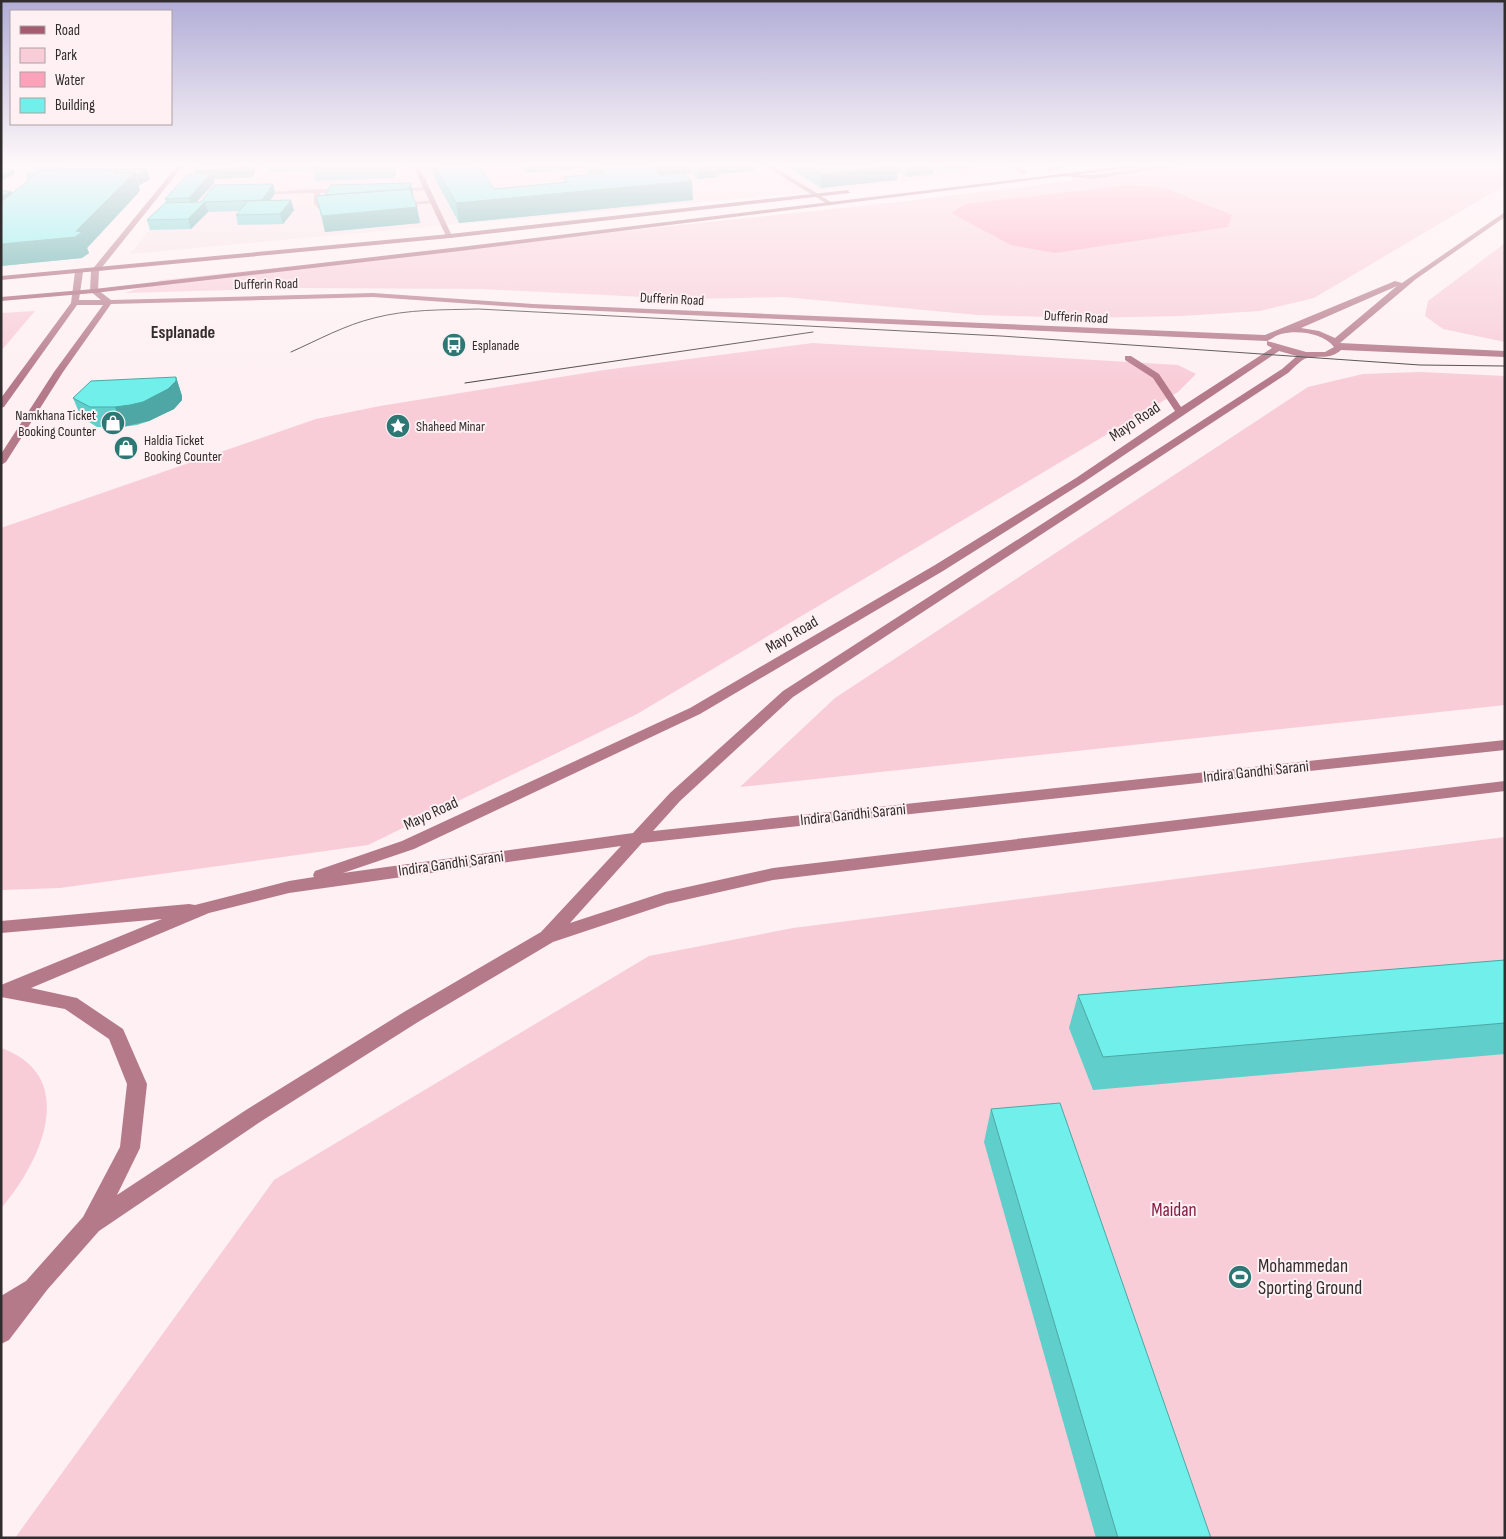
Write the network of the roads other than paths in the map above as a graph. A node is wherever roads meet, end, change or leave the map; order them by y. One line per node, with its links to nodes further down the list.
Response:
1 (123, 238): 5 (main road)
2 (432, 238): 5 (main road)
3 (545, 238): 9 (main road)
4 (1470, 238): 7 (main road)
5 (96, 271): 6 (main road); 9 (main road)
6 (79, 272): 8 (main road); 10 (main road)
7 (1413, 277): 14 (main road); 16 (main road)
8 (1, 278)
9 (94, 291): 10 (main road); 12 (main road)
10 (75, 293): 11 (main road); 13 (main road)
11 (1, 299)
12 (109, 302): 13 (main road, Dufferin Road); 15 (main road, Dufferin Road); 23 (main road)
13 (75, 303): 21 (main road)
14 (1290, 330): 15 (main road); 16 (main road)
15 (1267, 338): 17 (main road)
16 (1337, 345): 18 (main road); 19 (main road)
17 (1278, 348): 19 (main road); 22 (main road, Mayo Road)
18 (1505, 354)
19 (1304, 355): 26 (main road)
20 (1128, 358): 22 (main road)
21 (1, 405)
22 (1180, 412): 27 (main road, Mayo Road)
23 (1, 462)
24 (1505, 745): 26 (main road, Indira Gandhi Sarani)
25 (1505, 786): 30 (main road)
26 (636, 838): 27 (main road, Indira Gandhi Sarani); 30 (main road)
27 (289, 887): 28 (main road, Indira Gandhi Sarani)
28 (205, 908): 29 (main road); 31 (main road)
29 (1, 926)
30 (547, 937): 32 (main road)
31 (4, 992): 32 (main road)
32 (91, 1224): 33 (main road)
33 (39, 1282): 34 (main road); 35 (main road)
34 (1, 1310)
35 (1, 1332)

